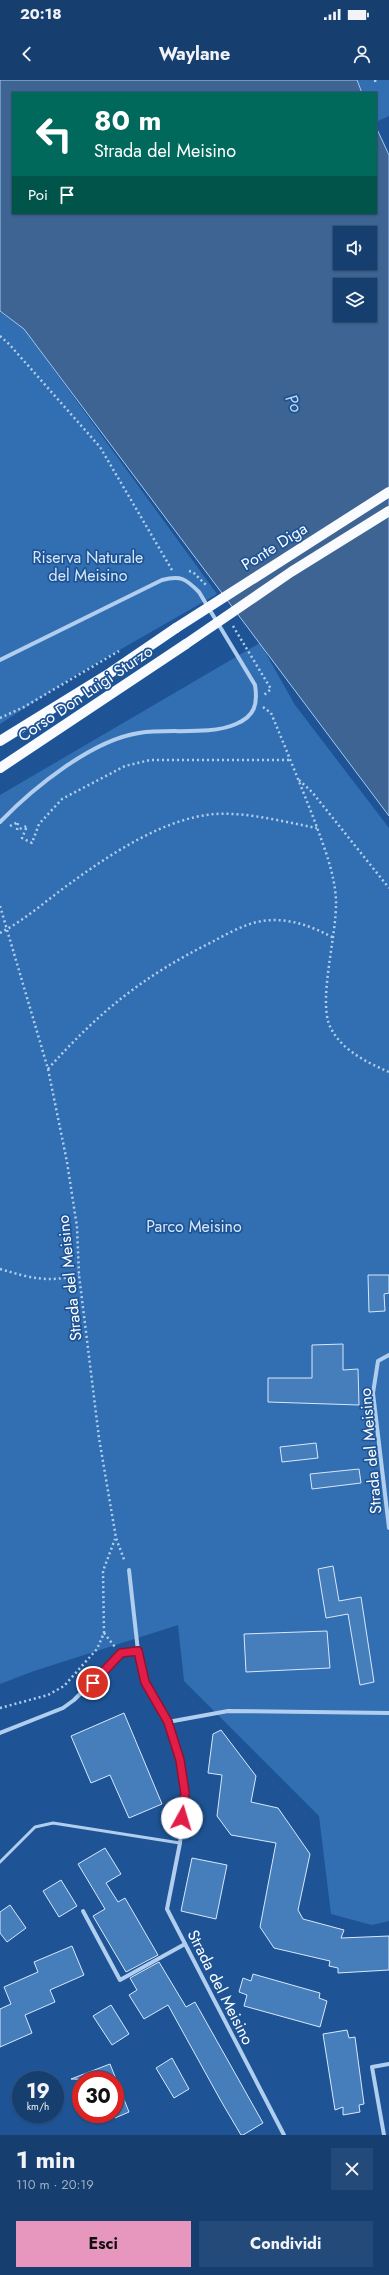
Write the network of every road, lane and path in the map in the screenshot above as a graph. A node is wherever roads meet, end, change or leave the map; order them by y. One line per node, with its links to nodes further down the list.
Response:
1 (375, 80): 2 (path)
2 (376, 85)
3 (0, 336): 6 (path)
4 (389, 492): 7 (main road, Ponte Diga, bridge)
5 (389, 511): 8 (main road, Ponte Diga, bridge)
6 (176, 576): 10 (street); 11 (street)
7 (176, 628): 13 (main road, Corso Don Luigi Sturzo)
8 (186, 644): 15 (main road, Corso Don Luigi Sturzo)
9 (123, 649): 12 (path)
10 (0, 660)
11 (257, 701): 14 (path); 17 (street)
12 (0, 718)
13 (0, 741)
14 (291, 760): 16 (path); 17 (path)
15 (0, 768)
16 (299, 780): 18 (path); 19 (path)
17 (0, 821)
18 (317, 828): 21 (path); 23 (path)
19 (389, 888)
20 (0, 906): 21 (path, Strada del Meisino)
21 (6, 930): 22 (path); 24 (path, Strada del Meisino)
22 (0, 933)
23 (334, 938): 24 (path); 25 (path)
24 (48, 1069): 27 (path, Strada del Meisino)
25 (389, 1072)
26 (0, 1269): 27 (path)
27 (79, 1275): 30 (path, Strada del Meisino)
28 (389, 1355): 29 (street, Strada del Meisino)
29 (389, 1528)
30 (116, 1538): 31 (path, Strada del Meisino); 32 (path)
31 (129, 1570): 33 (street, Strada del Meisino)
32 (104, 1633): 34 (path); 35 (path)
33 (138, 1651): 34 (street); 37 (street, Strada del Meisino)
34 (121, 1653): 38 (street)
35 (0, 1708)
36 (389, 1713): 37 (street)
37 (168, 1722): 39 (street, Strada del Meisino)
38 (0, 1733)
39 (180, 1843): 40 (lane); 42 (street, Strada del Meisino)
40 (0, 1862)
41 (83, 1912): 42 (street)
42 (185, 1944): 44 (street, Strada del Meisino)
43 (389, 2064): 45 (street)
44 (284, 2135)
45 (384, 2135)

